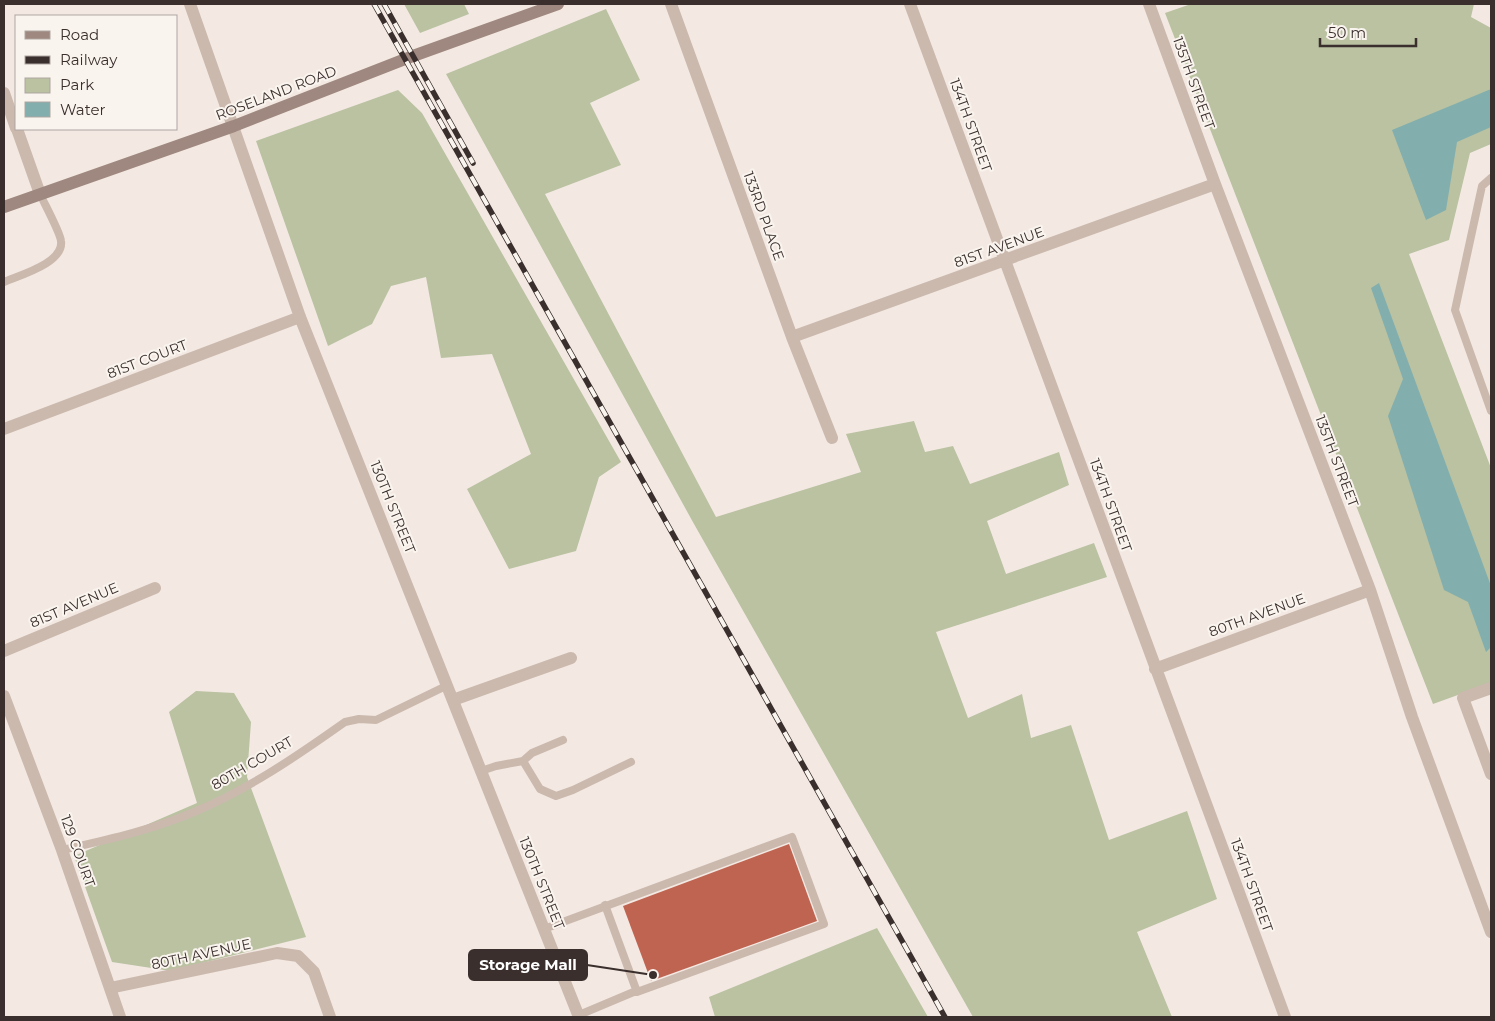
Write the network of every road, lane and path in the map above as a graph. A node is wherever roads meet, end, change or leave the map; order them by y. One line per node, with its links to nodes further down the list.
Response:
1 (190, 4): 9 (street, 130TH STREET)
2 (558, 4): 6 (main road, ROSELAND ROAD)
3 (671, 4): 18 (street, 133RD PLACE)
4 (910, 4): 15 (street, 134TH STREET)
5 (1149, 4): 12 (street, 135TH STREET)
6 (532, 8): 9 (main road, ROSELAND ROAD)
7 (4, 93): 8 (street)
8 (15, 125)
9 (234, 126): 13 (main road, ROSELAND ROAD); 17 (street, 130TH STREET)
10 (17, 130): 13 (street)
11 (1491, 178): 19 (lane)
12 (1215, 184): 15 (street, 81ST AVENUE); 23 (street, 135TH STREET)
13 (40, 194): 14 (main road, ROSELAND ROAD); 16 (lane)
14 (4, 207)
15 (1005, 261): 18 (street, 81ST AVENUE); 26 (street, 134TH STREET)
16 (4, 282)
17 (300, 317): 20 (street, 81ST COURT); 27 (street, 130TH STREET)
18 (792, 336): 21 (street, 133RD PLACE)
19 (1491, 411)
20 (4, 429)
21 (832, 438)
22 (155, 588): 24 (street, 81ST AVENUE)
23 (1370, 590): 26 (street, 80TH AVENUE); 39 (street, 135TH STREET)
24 (4, 651)
25 (571, 658): 30 (street)
26 (1156, 669): 45 (street, 134TH STREET)
27 (448, 685): 30 (street, 130TH STREET); 36 (lane, 80TH COURT)
28 (1491, 688): 35 (street)
29 (4, 696): 36 (street, 129 COURT)
30 (453, 700): 34 (street, 130TH STREET)
31 (563, 740): 32 (lane)
32 (523, 761): 33 (lane); 34 (lane)
33 (631, 762)
34 (482, 771): 38 (street, 130TH STREET)
35 (1491, 774)
36 (62, 850): 40 (street, 129 COURT)
37 (605, 906): 38 (lane); 41 (lane); 41 (lane)
38 (544, 929): 42 (street, 130TH STREET)
39 (1491, 932)
40 (110, 988): 43 (street, 129 COURT); 44 (street, 80TH AVENUE)
41 (636, 991): 42 (lane)
42 (579, 1016)
43 (120, 1017)
44 (330, 1017)
45 (1285, 1017)

